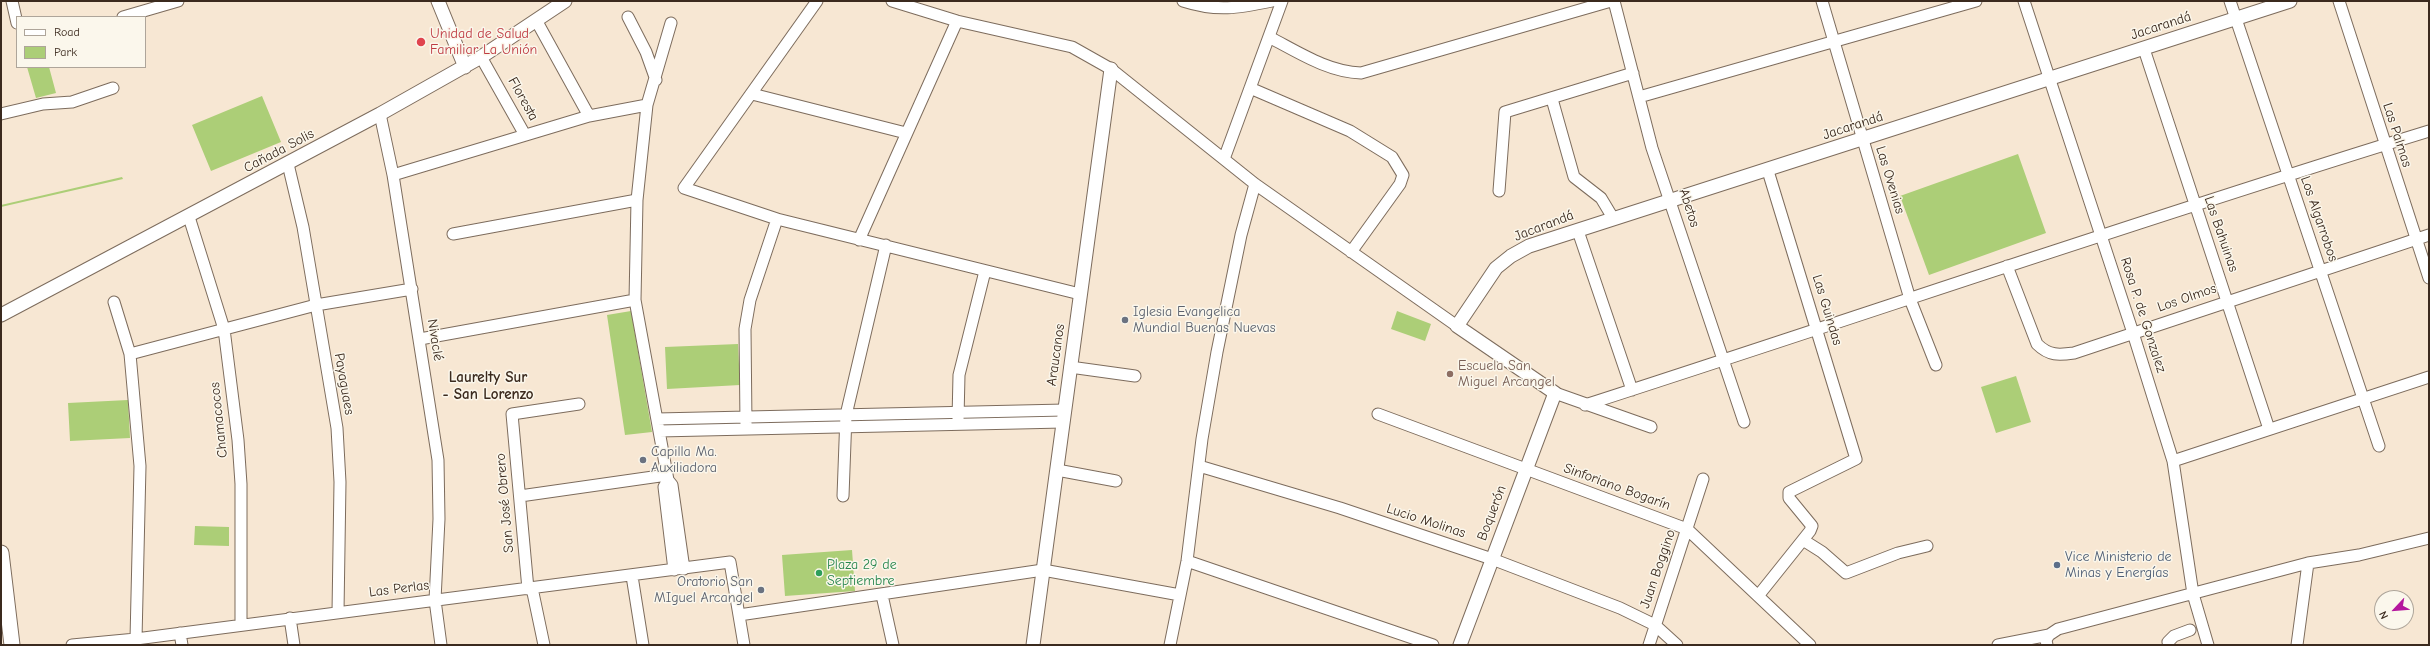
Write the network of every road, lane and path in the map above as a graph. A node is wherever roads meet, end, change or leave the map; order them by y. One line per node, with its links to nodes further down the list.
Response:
1 (12, 1): 19 (street)
2 (438, 1): 28 (street)
3 (565, 1): 21 (street, Cañada Solis)
4 (817, 1): 35 (street)
5 (892, 1): 22 (street)
6 (1183, 1): 7 (street)
7 (1272, 1)
8 (1282, 1): 24 (street)
9 (1612, 1): 24 (street); 30 (street, Abetos)
10 (1822, 1): 25 (street, Las Ovenias)
11 (1976, 1): 25 (street)
12 (2024, 1): 31 (street, Rosa P. de Gonzalez)
13 (2230, 1): 20 (street, Los Algarrobos)
14 (2290, 1): 20 (street, Jacarandá)
15 (2338, 1): 46 (street, Las Palmas)
16 (172, 2): 17 (street)
17 (126, 16)
18 (628, 17): 32 (street)
19 (16, 19)
20 (2236, 19): 26 (street, Jacarandá); 51 (street, Los Algarrobos)
21 (536, 20): 27 (street, Cañada Solis); 41 (street)
22 (957, 20): 29 (street); 43 (street)
23 (670, 23): 32 (street)
24 (1269, 37): 34 (street)
25 (1833, 40): 36 (street); 45 (street, Las Ovenias)
26 (2144, 49): 31 (street, Jacarandá); 56 (street, Las Bahuinas)
27 (481, 57): 28 (street, Cañada Solis); 44 (street, Floresta)
28 (465, 67): 40 (street, Cañada Solis)
29 (1111, 69): 47 (street); 73 (street, Araucanos)
30 (1633, 73): 36 (street, Abetos); 37 (street)
31 (2049, 78): 45 (street, Jacarandá); 62 (street, Rosa P. de Gonzalez)
32 (656, 81): 38 (street)
33 (113, 88): 39 (street)
34 (1250, 88): 47 (street); 67 (street)
35 (752, 94): 43 (street); 59 (street)
36 (1639, 97): 55 (street, Abetos)
37 (1552, 99): 53 (street); 58 (street)
38 (647, 105): 41 (street); 54 (street)
39 (1, 114)
40 (380, 114): 48 (street, Cañada Solis); 50 (street, Nivaclé)
41 (589, 116): 44 (street)
42 (2429, 131): 46 (street)
43 (906, 133): 65 (street)
44 (525, 135): 50 (street)
45 (1863, 140): 49 (street, Jacarandá); 74 (street, Las Ovenias)
46 (2384, 145): 51 (street); 64 (street, Las Palmas)
47 (1224, 159): 52 (street)
48 (288, 164): 57 (street, Cañada Solis); 78 (street, Payaguaes)
49 (1768, 171): 55 (street, Jacarandá); 81 (street, Las Guindas)
50 (394, 175): 72 (street, Nivaclé)
51 (2288, 175): 56 (street); 70 (street, Los Algarrobos)
52 (1255, 184): 67 (street); 111 (street)
53 (1499, 191)
54 (637, 200): 61 (street); 75 (street)
55 (1671, 201): 58 (street, Jacarandá); 86 (street, Abetos)
56 (2194, 204): 62 (street); 76 (street, Las Bahuinas)
57 (190, 216): 79 (street, Cañada Solis); 82 (street, Chamacocos)
58 (1613, 218): 60 (street, Jacarandá)
59 (777, 219): 65 (street); 100 (street)
60 (1578, 231): 80 (street, Jacarandá); 91 (street)
61 (453, 234)
62 (2101, 235): 68 (street); 83 (street, Rosa P. de Gonzalez)
63 (2429, 235): 64 (street, Los Olmos)
64 (2416, 239): 70 (street, Los Olmos); 71 (street, Las Palmas)
65 (859, 240): 66 (street)
66 (886, 245): 69 (street); 98 (street)
67 (1351, 252): 80 (street)
68 (2007, 266): 74 (street); 83 (street, Los Olmos)
69 (985, 271): 73 (street); 96 (street)
70 (2320, 271): 76 (street, Los Olmos); 93 (street, Los Algarrobos)
71 (2429, 278)
72 (412, 289): 78 (street); 84 (street, Nivaclé)
73 (1080, 294): 88 (street, Araucanos)
74 (1910, 299): 81 (street); 87 (street, Las Ovenias)
75 (635, 300): 84 (street); 101 (street)
76 (2228, 301): 83 (street, Los Olmos); 107 (street, Las Bahuinas)
77 (114, 302): 85 (street)
78 (316, 305): 82 (street); 136 (street, Payaguaes)
79 (1, 315)
80 (1457, 326): 92 (street)
81 (1816, 328): 86 (street); 121 (street, Las Guindas)
82 (224, 329): 85 (street); 139 (street, Chamacocos)
83 (2133, 333): 110 (street, Rosa P. de Gonzalez)
84 (420, 339): 135 (street, Nivaclé)
85 (130, 354): 143 (street)
86 (1722, 360): 91 (street); 102 (street, Abetos)
87 (1936, 365)
88 (1070, 367): 89 (street); 99 (street, Araucanos)
89 (1135, 376)
90 (2429, 377): 93 (street)
91 (1632, 390): 95 (street)
92 (1555, 393): 95 (street); 113 (street, Boquerón)
93 (2363, 398): 107 (street); 109 (street, Los Algarrobos)
94 (579, 404): 117 (street, San José Obrero)
95 (1585, 405): 105 (street)
96 (958, 412): 98 (street); 99 (street); 103 (street)
97 (1378, 414): 113 (street, Sinforiano Bogarín)
98 (846, 415): 100 (street); 104 (street)
99 (1064, 416): 103 (street); 112 (street, Araucanos)
100 (746, 417): 101 (street); 106 (street)
101 (657, 419): 108 (street)
102 (1744, 422)
103 (959, 425): 104 (street)
104 (844, 427): 106 (street); 118 (street)
105 (1651, 427)
106 (746, 429): 108 (street)
107 (2269, 429): 110 (street)
108 (659, 431): 114 (street)
109 (2379, 446)
110 (2173, 461): 132 (street, Rosa P. de Gonzalez)
111 (1199, 466): 124 (street, Lucio Molinas); 125 (street)
112 (1057, 470): 116 (street); 128 (street, Araucanos)
113 (1526, 470): 119 (street, Sinforiano Bogarín); 124 (street, Boquerón)
114 (668, 478): 117 (street); 127 (street)
115 (1703, 479): 119 (street, Juan Boggino)
116 (1116, 481)
117 (520, 496): 130 (street, San José Obrero)
118 (843, 496)
119 (1687, 529): 134 (street, Sinforiano Bogarín); 140 (street, Juan Boggino)
120 (2429, 538): 126 (street)
121 (1803, 540): 122 (street); 134 (street)
122 (1927, 546)
123 (1, 553): 147 (main road)
124 (1492, 559): 140 (street, Lucio Molinas); 159 (street, Boquerón)
125 (1187, 561): 131 (street); 158 (street)
126 (2308, 564): 132 (street); 166 (street)
127 (679, 569): 129 (street, Las Perlas); 137 (street, Las Perlas)
128 (1043, 570): 131 (street); 133 (street); 156 (street, Araucanos)
129 (632, 576): 130 (street, Las Perlas); 153 (street)
130 (530, 588): 135 (street, Las Perlas); 152 (street, San José Obrero)
131 (1180, 594): 157 (street)
132 (2193, 594): 144 (street); 165 (street, Rosa P. de Gonzalez)
133 (882, 595): 137 (street); 155 (street)
134 (1758, 596): 162 (street, Sinforiano Bogarín)
135 (435, 600): 136 (street, Las Perlas); 151 (street, Nivaclé)
136 (338, 612): 138 (street, Las Perlas)
137 (739, 615): 154 (street)
138 (290, 618): 139 (street, Las Perlas); 150 (street)
139 (241, 625): 142 (street, Las Perlas)
140 (1655, 625): 160 (street, Juan Boggino); 161 (street, Lucio Molinas)
141 (2190, 630): 164 (street)
142 (180, 633): 143 (street, Las Perlas); 149 (street)
143 (136, 639): 148 (street, Las Perlas)
144 (2048, 640): 163 (street)
145 (1, 641): 146 (main road)
146 (2, 645)
147 (12, 645)
148 (72, 645)
149 (182, 645)
150 (294, 645)
151 (441, 645)
152 (544, 645)
153 (643, 645)
154 (744, 645)
155 (893, 645)
156 (1033, 645)
157 (1170, 645)
158 (1433, 645)
159 (1460, 645)
160 (1649, 645)
161 (1677, 645)
162 (1810, 645)
163 (1998, 645)
164 (2169, 645)
165 (2208, 645)
166 (2297, 645)

